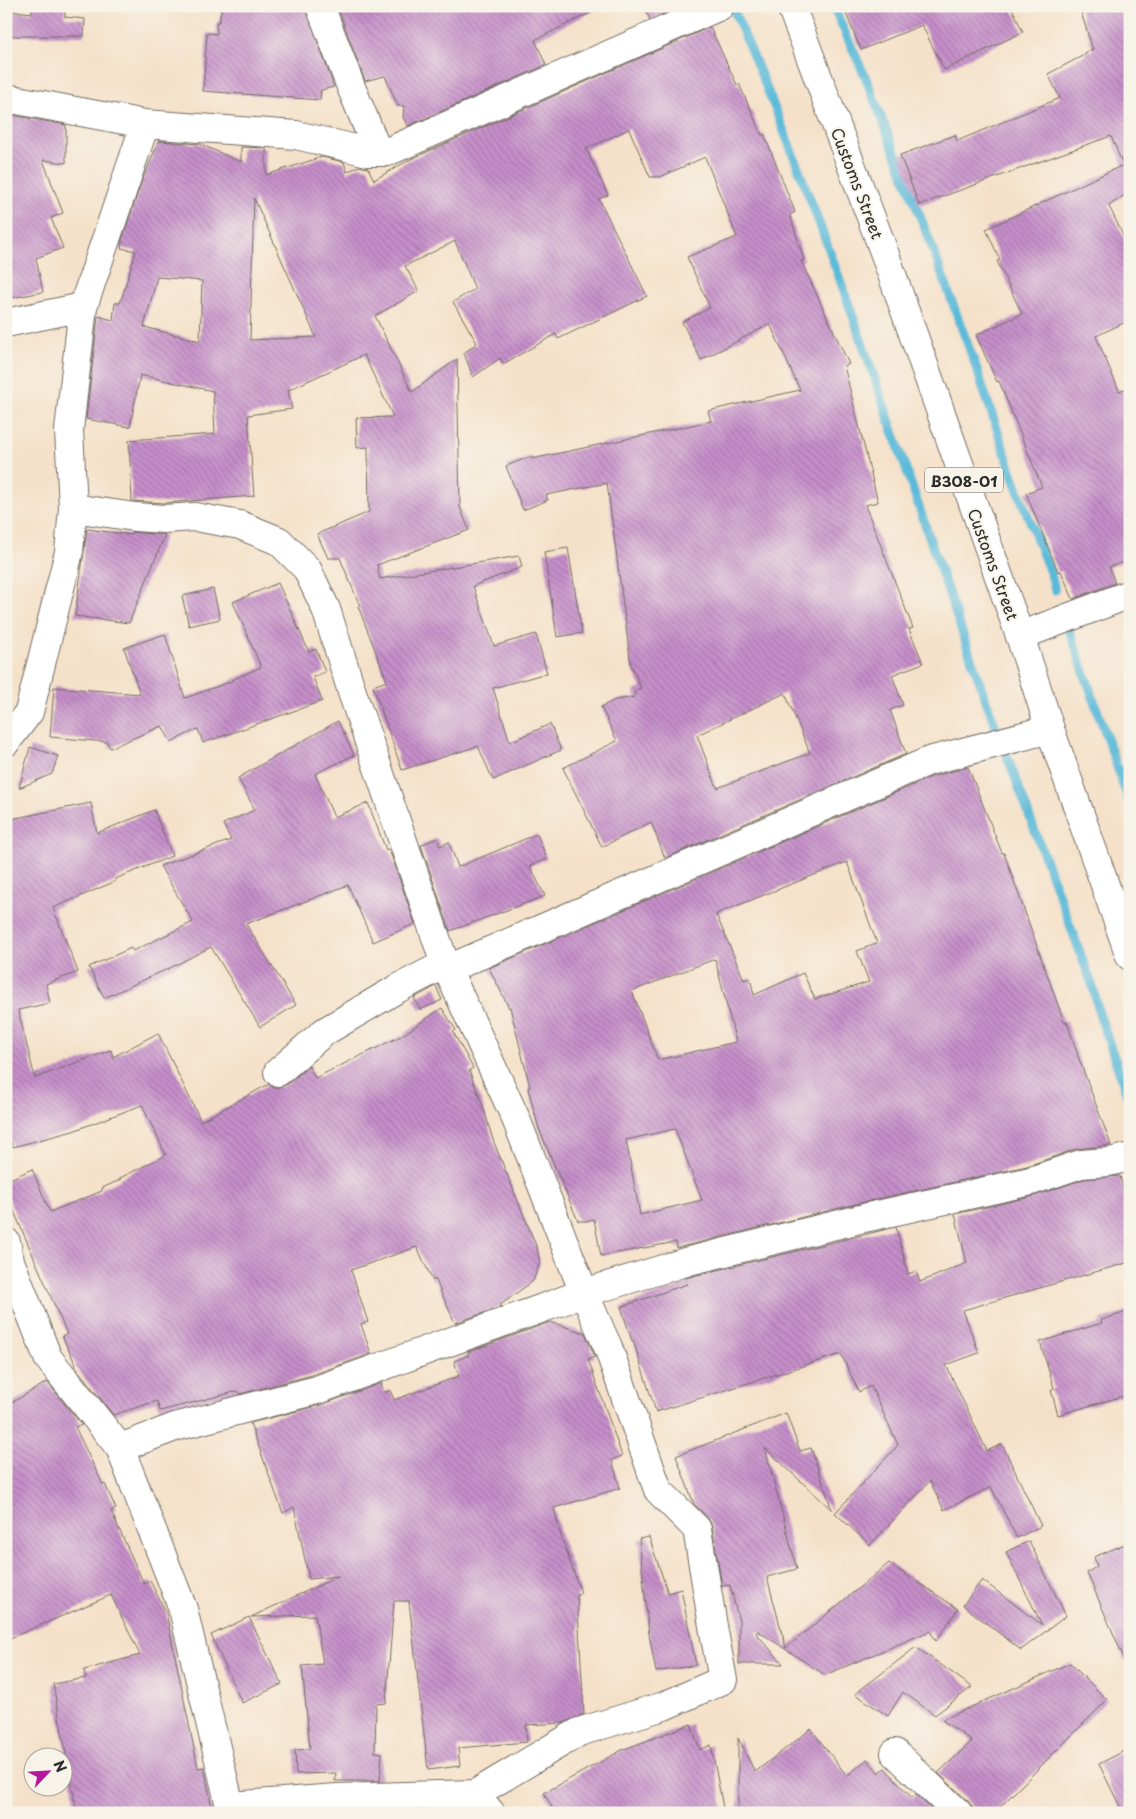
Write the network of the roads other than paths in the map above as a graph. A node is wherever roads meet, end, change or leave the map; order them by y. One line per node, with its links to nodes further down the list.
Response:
1 (320, 6): 6 (main road)
2 (720, 6): 6 (main road)
3 (791, 6): 11 (main road, Customs Street / B308-01)
4 (6, 98): 5 (main road)
5 (145, 124): 6 (main road); 7 (main road)
6 (378, 152)
7 (83, 307): 8 (main road); 9 (main road)
8 (6, 323)
9 (73, 508): 13 (main road); 15 (main road)
10 (1130, 594): 11 (main road)
11 (1020, 636): 12 (main road, Customs Street / B308-01)
12 (1050, 729): 14 (main road, Customs Street / B308-01); 15 (main road)
13 (6, 742)
14 (1130, 956)
15 (446, 966): 16 (main road); 19 (main road)
16 (278, 1072)
17 (1130, 1157): 19 (main road)
18 (7, 1255): 20 (main road)
19 (584, 1293): 20 (main road); 22 (main road)
20 (120, 1448): 23 (main road)
21 (895, 1753): 24 (main road)
22 (483, 1803): 23 (main road)
23 (230, 1810)
24 (958, 1813)

